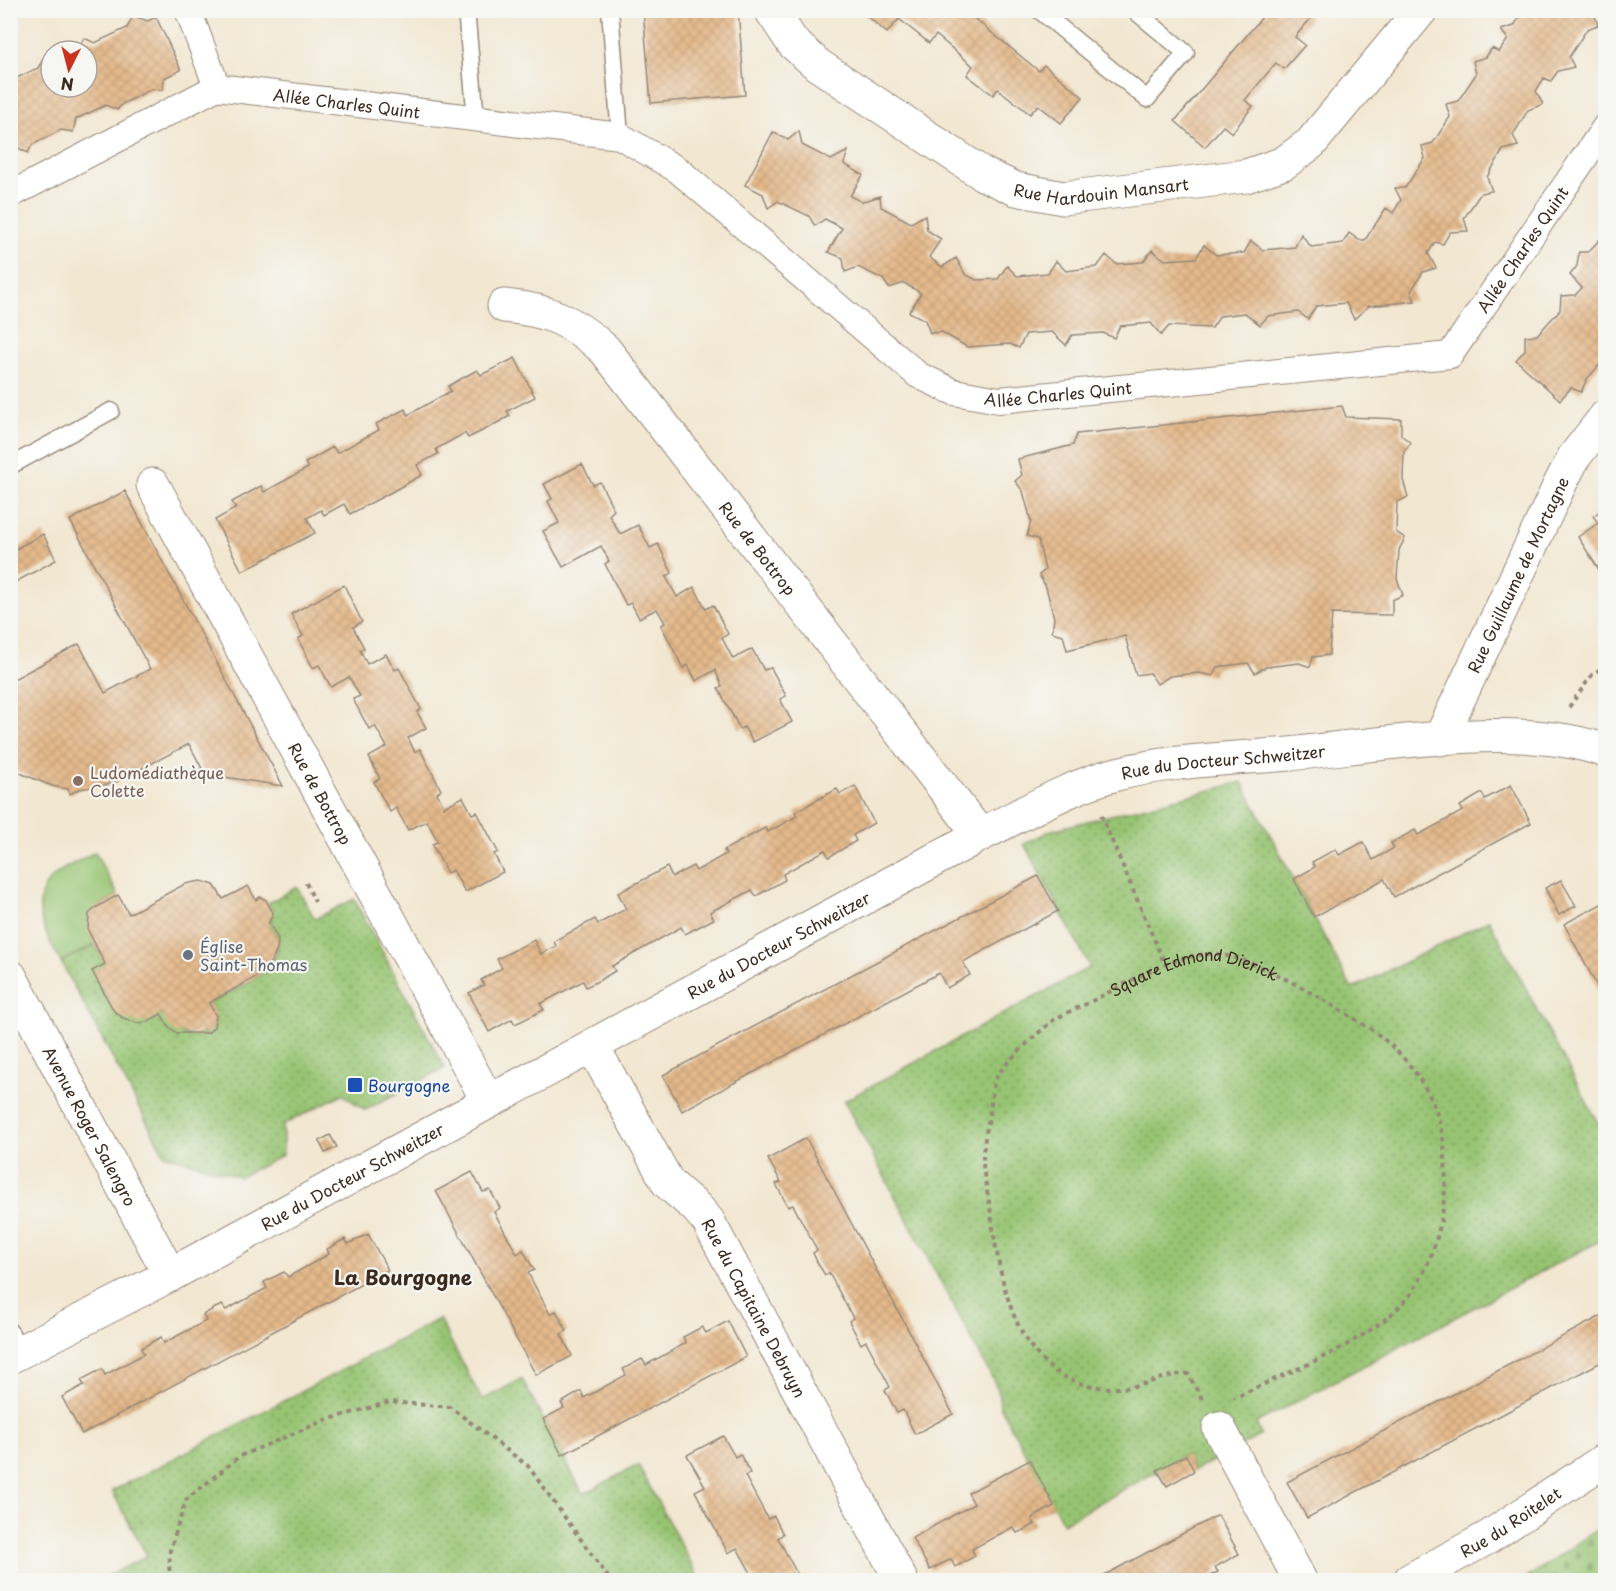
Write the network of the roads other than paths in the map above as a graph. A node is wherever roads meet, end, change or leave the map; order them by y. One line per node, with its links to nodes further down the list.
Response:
1 (188, 10): 8 (street)
2 (466, 10): 9 (lane)
3 (610, 10): 11 (lane)
4 (771, 10): 7 (street, Rue Hardouin Mansart)
5 (1039, 10): 6 (lane)
6 (1134, 10)
7 (1421, 10)
8 (217, 87): 9 (street, Allée Charles Quint); 12 (street)
9 (476, 118): 11 (street, Allée Charles Quint)
10 (1605, 126): 11 (street, Allée Charles Quint)
11 (620, 136)
12 (10, 195)
13 (504, 306): 20 (street, Rue de Bottrop)
14 (111, 411): 16 (lane)
15 (1605, 416): 18 (street, Rue Guillaume de Mortagne)
16 (10, 466)
17 (153, 485): 23 (street, Rue de Bottrop)
18 (1440, 739): 19 (street, Rue du Docteur Schweitzer); 20 (street, Rue du Docteur Schweitzer)
19 (1605, 751)
20 (980, 835): 22 (street, Rue du Docteur Schweitzer)
21 (10, 976): 24 (street, Avenue Roger Salengro)
22 (593, 1047): 23 (street, Rue du Docteur Schweitzer); 28 (street, Rue du Capitaine Debruyn)
23 (488, 1101): 24 (street, Rue du Docteur Schweitzer)
24 (170, 1275): 25 (street, Rue du Docteur Schweitzer)
25 (14, 1347)
26 (1214, 1419): 29 (street)
27 (1605, 1459): 30 (street, Rue du Roitelet)
28 (901, 1581)
29 (1300, 1581)
30 (1410, 1581)

